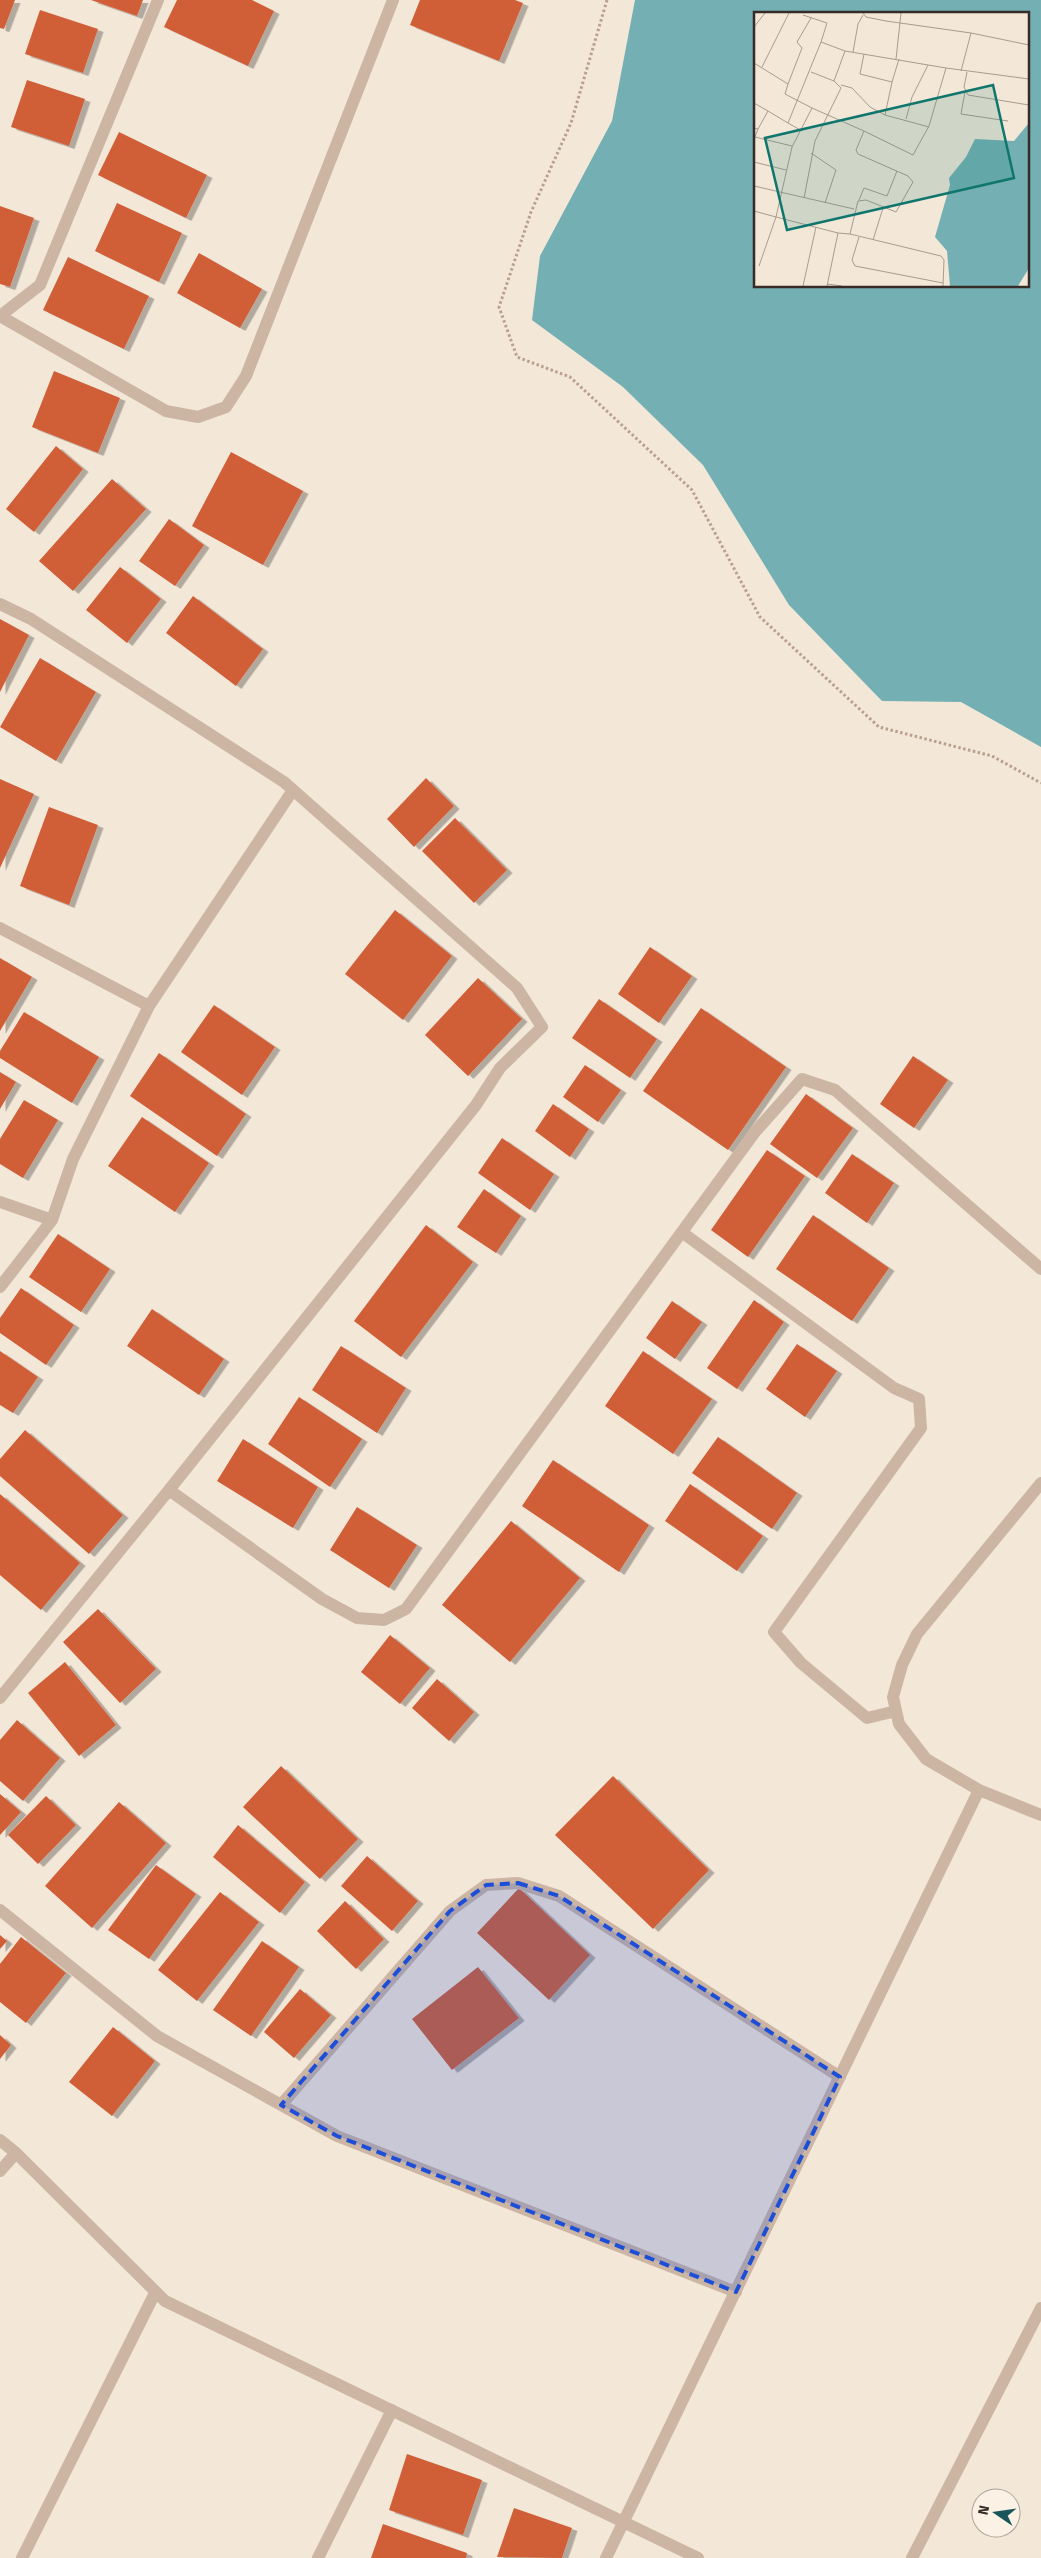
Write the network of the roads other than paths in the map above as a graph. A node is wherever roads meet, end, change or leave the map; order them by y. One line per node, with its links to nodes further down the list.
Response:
1 (158, 0): 3 (street)
2 (393, 0): 3 (street)
3 (0, 316)
4 (0, 604): 5 (street)
5 (293, 790): 7 (street); 14 (street)
6 (0, 928): 7 (street)
7 (149, 1006): 9 (street)
8 (0, 1202): 9 (street)
9 (52, 1220): 12 (street)
10 (683, 1233): 11 (street); 14 (street); 16 (street)
11 (1041, 1269)
12 (0, 1287)
13 (1041, 1483): 16 (street)
14 (170, 1490): 15 (street)
15 (0, 1698)
16 (896, 1711): 17 (street)
17 (979, 1790): 18 (street); 20 (street)
18 (1041, 1815)
19 (0, 1910): 21 (street)
20 (840, 2077): 21 (street); 25 (street)
21 (281, 2105): 25 (street)
22 (0, 2140): 23 (street)
23 (16, 2153): 24 (street); 26 (street)
24 (0, 2171)
25 (736, 2292): 29 (street)
26 (155, 2293): 28 (street); 30 (street)
27 (1041, 2308): 34 (street)
28 (392, 2410): 29 (street); 31 (street)
29 (624, 2522): 32 (street); 33 (street)
30 (22, 2558)
31 (318, 2558)
32 (606, 2558)
33 (698, 2558)
34 (912, 2558)

